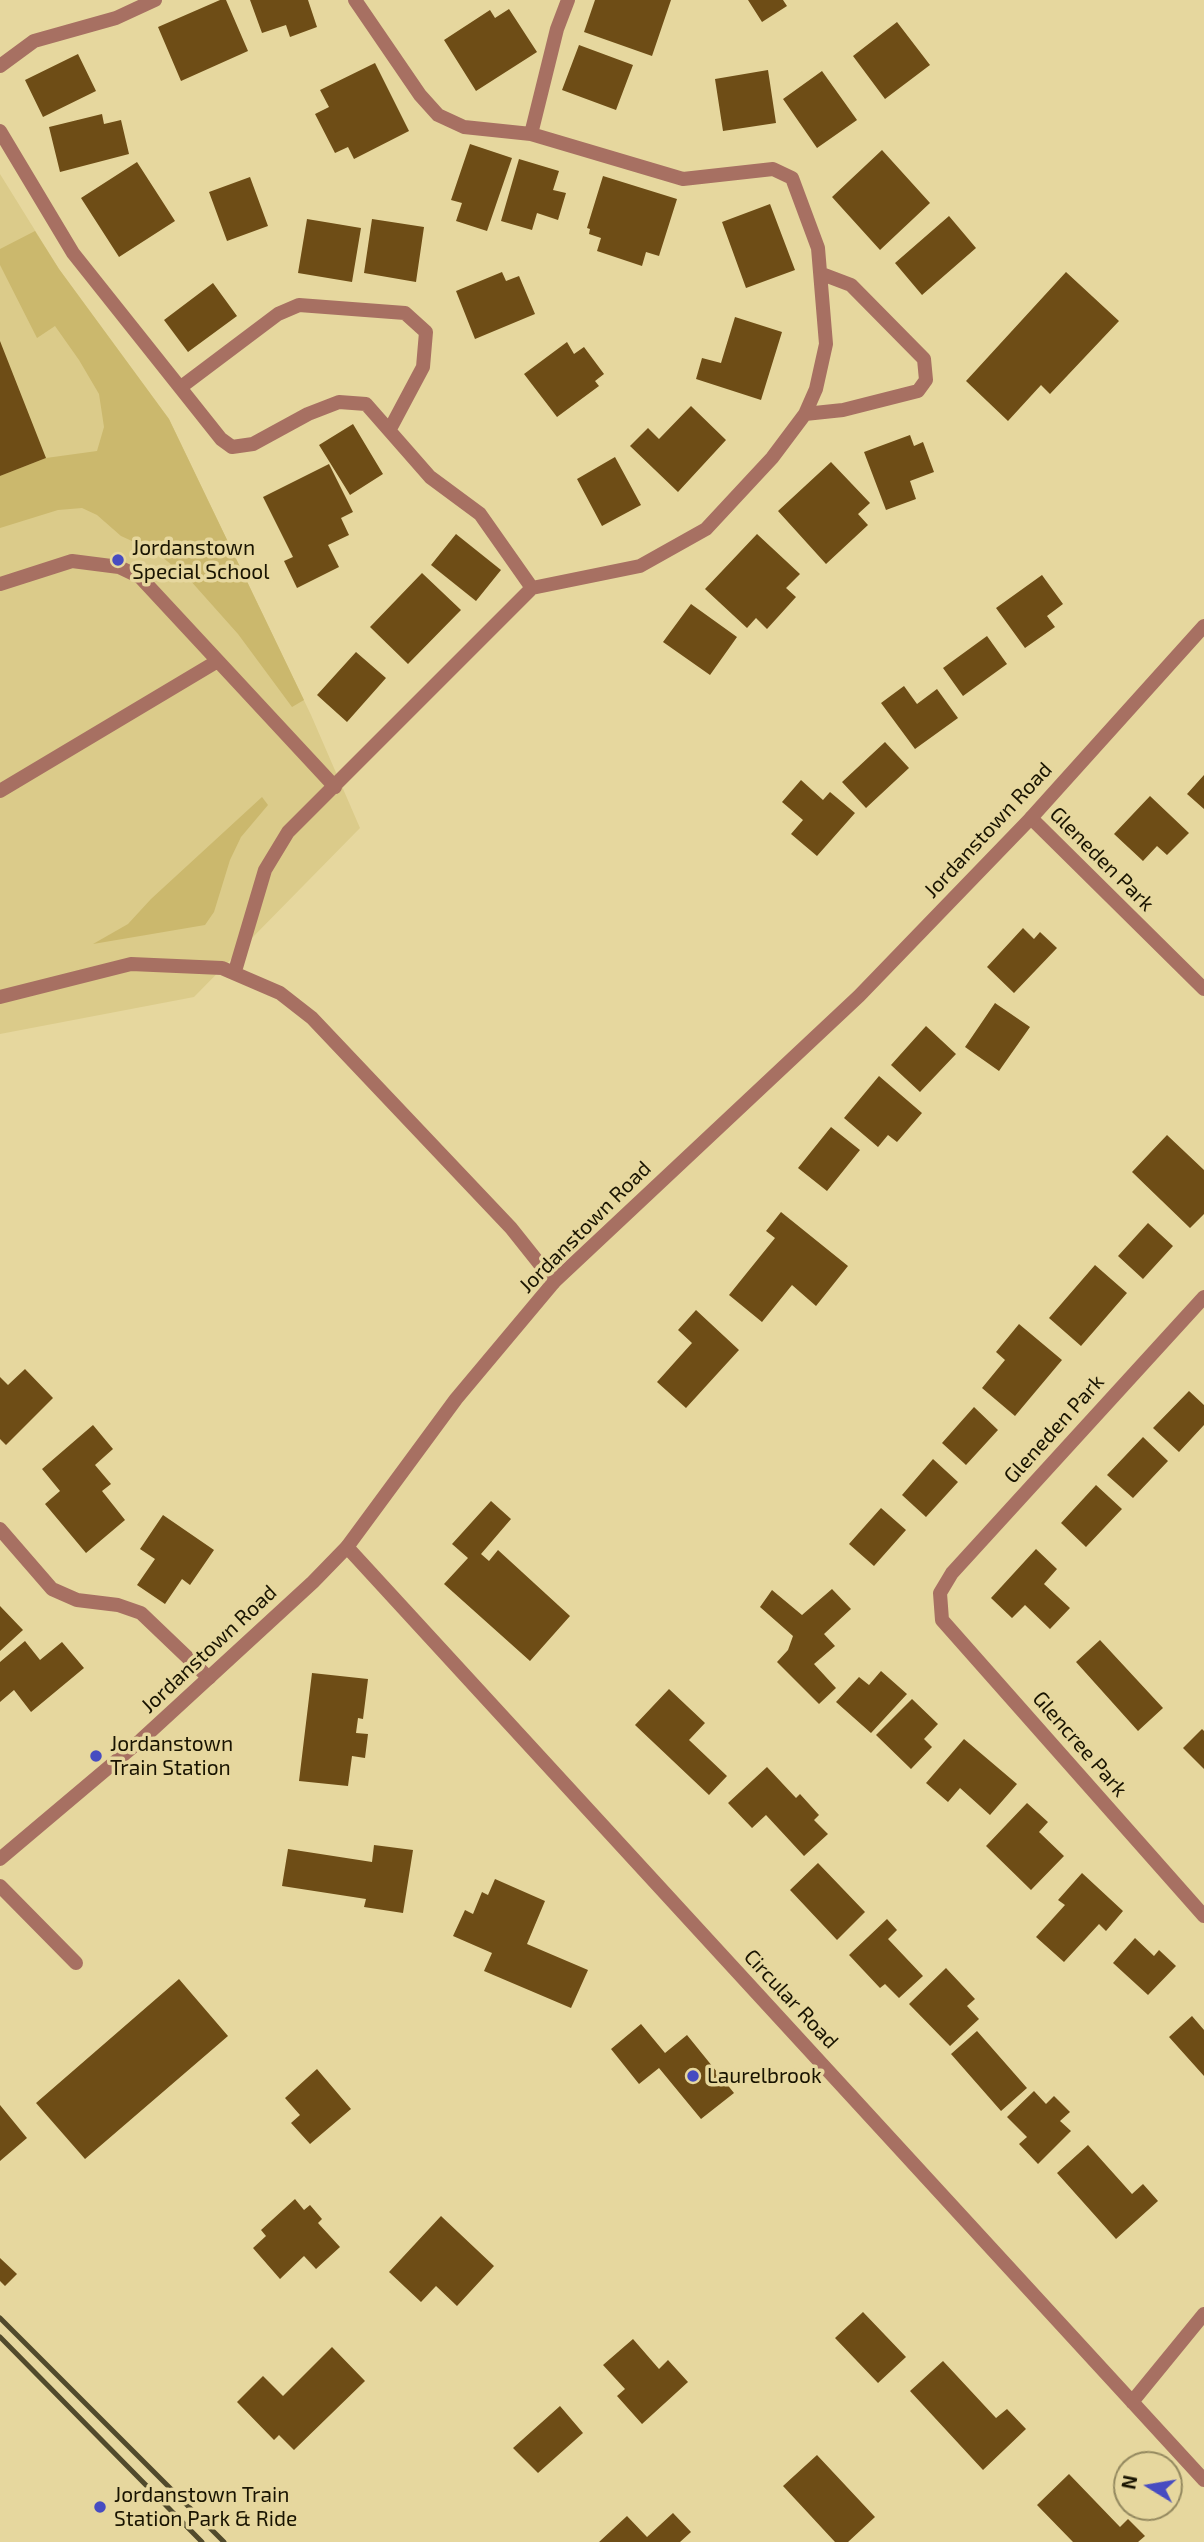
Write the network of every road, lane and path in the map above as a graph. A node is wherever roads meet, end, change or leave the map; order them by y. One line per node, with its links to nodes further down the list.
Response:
1 (155, 0): 4 (street)
2 (355, 0): 6 (street)
3 (568, 0): 6 (street)
4 (0, 66)
5 (0, 131): 8 (street)
6 (531, 134): 7 (street)
7 (822, 274): 9 (street); 9 (street)
8 (181, 387): 10 (street); 10 (street)
9 (805, 414): 12 (street)
10 (390, 429): 12 (street)
11 (0, 584): 14 (street)
12 (532, 588): 15 (street)
13 (1204, 626): 17 (street, Jordanstown Road)
14 (216, 662): 15 (street); 16 (street)
15 (335, 787): 18 (street)
16 (0, 791)
17 (1031, 818): 19 (street, Gleneden Park); 21 (street, Jordanstown Road)
18 (235, 971): 20 (street); 21 (street)
19 (1204, 989)
20 (0, 997)
21 (554, 1282): 24 (street, Jordanstown Road)
22 (1204, 1297): 25 (street, Gleneden Park)
23 (0, 1530): 26 (street)
24 (346, 1547): 26 (street, Jordanstown Road); 32 (street, Circular Road)
25 (940, 1593): 29 (street, Glencree Park)
26 (209, 1678): 27 (street, Jordanstown Road)
27 (0, 1859)
28 (0, 1886): 30 (street)
29 (1201, 1906)
30 (76, 1963)
31 (1204, 2314): 32 (street)
32 (1132, 2402): 33 (street, Circular Road)
33 (1204, 2480)

